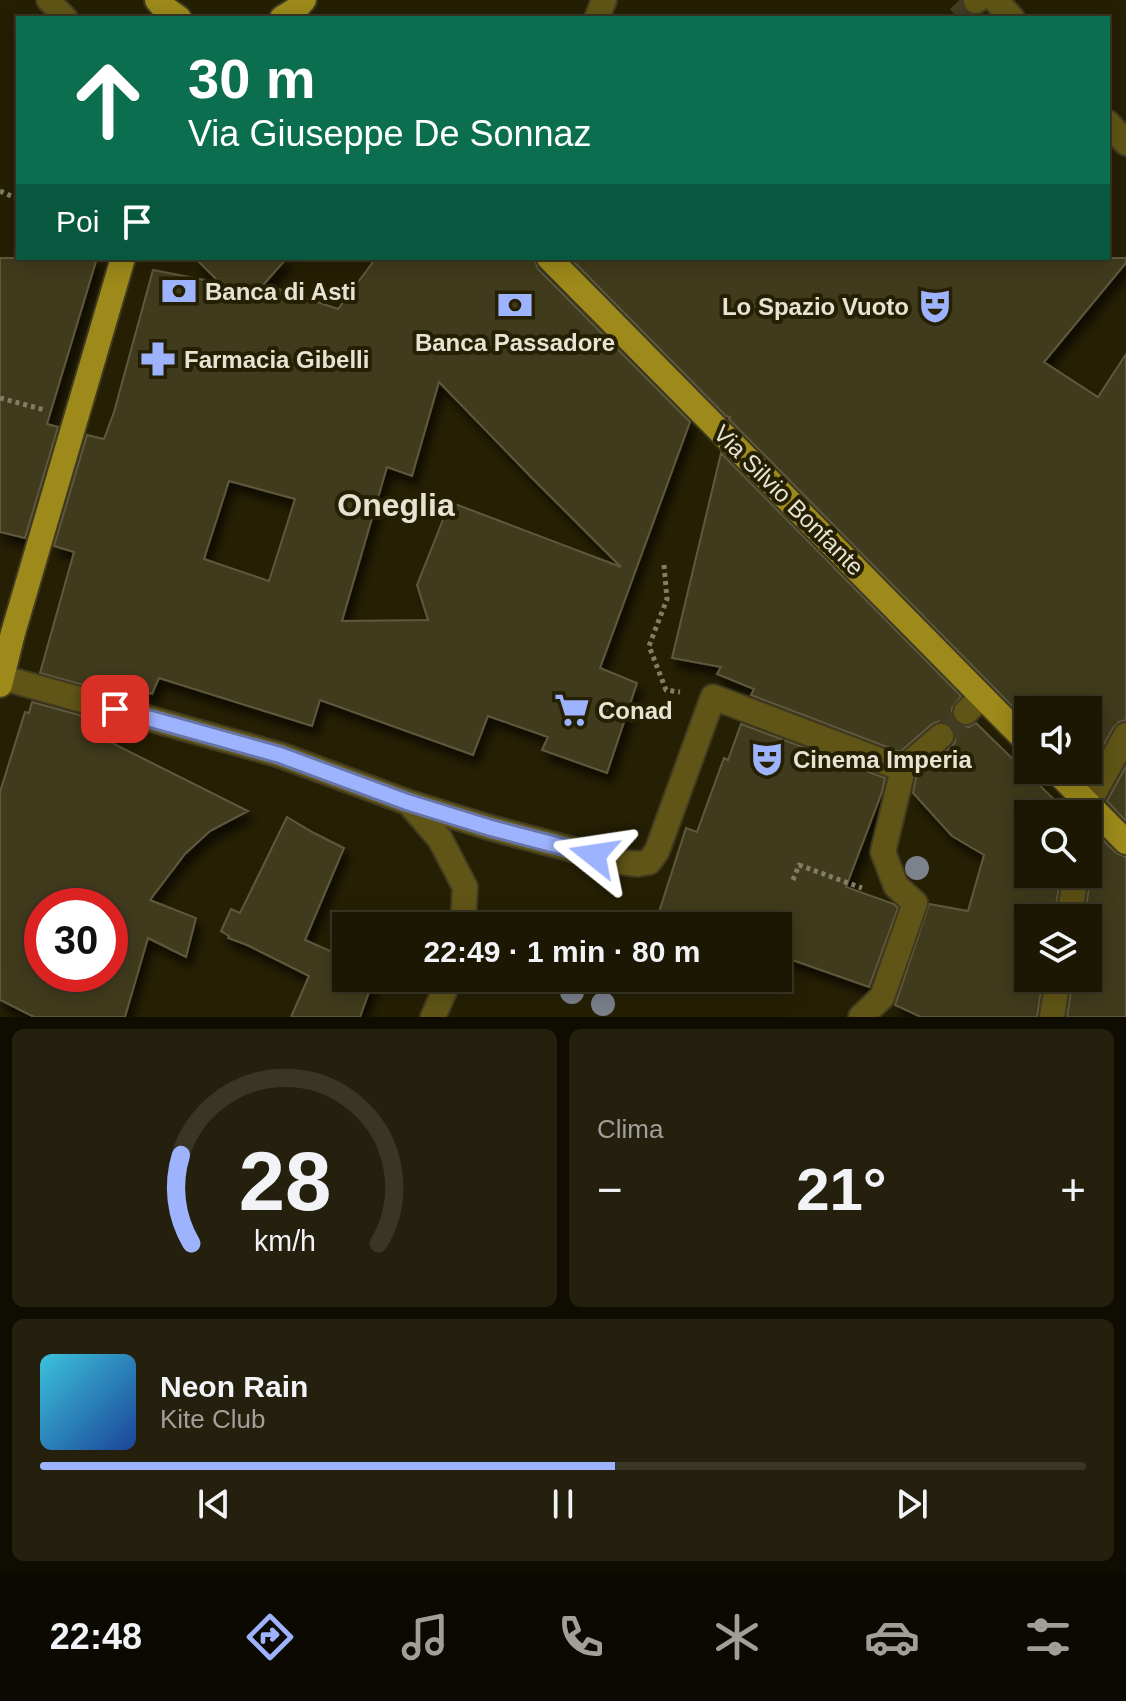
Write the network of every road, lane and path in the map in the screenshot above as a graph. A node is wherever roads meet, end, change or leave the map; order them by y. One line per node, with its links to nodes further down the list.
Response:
1 (48, 0): 5 (lane)
2 (157, 0): 6 (main road)
3 (304, 0): 7 (main road)
4 (995, 0): 8 (street)
5 (64, 16)
6 (176, 16)
7 (285, 16)
8 (1010, 16)
9 (1110, 125): 10 (street)
10 (1126, 143)
11 (122, 260): 14 (main road)
12 (551, 260): 18 (main road, Via Silvio Bonfante)
13 (0, 398): 14 (path)
14 (76, 422): 16 (main road)
15 (664, 565): 17 (path)
16 (1, 680): 25 (street)
17 (713, 697): 21 (street); 25 (street)
18 (1014, 733)
19 (1126, 735): 24 (street)
20 (941, 736): 21 (street)
21 (903, 769): 28 (street)
22 (1066, 784): 23 (main road)
23 (1080, 800)
24 (1092, 800)
25 (407, 802): 30 (street)
26 (1102, 822): 27 (main road)
27 (1126, 842)
28 (892, 877): 29 (path); 34 (street)
29 (793, 880)
30 (464, 912)
31 (444, 992): 33 (street)
32 (1056, 992): 35 (street)
33 (433, 1017)
34 (861, 1017)
35 (1052, 1017)

